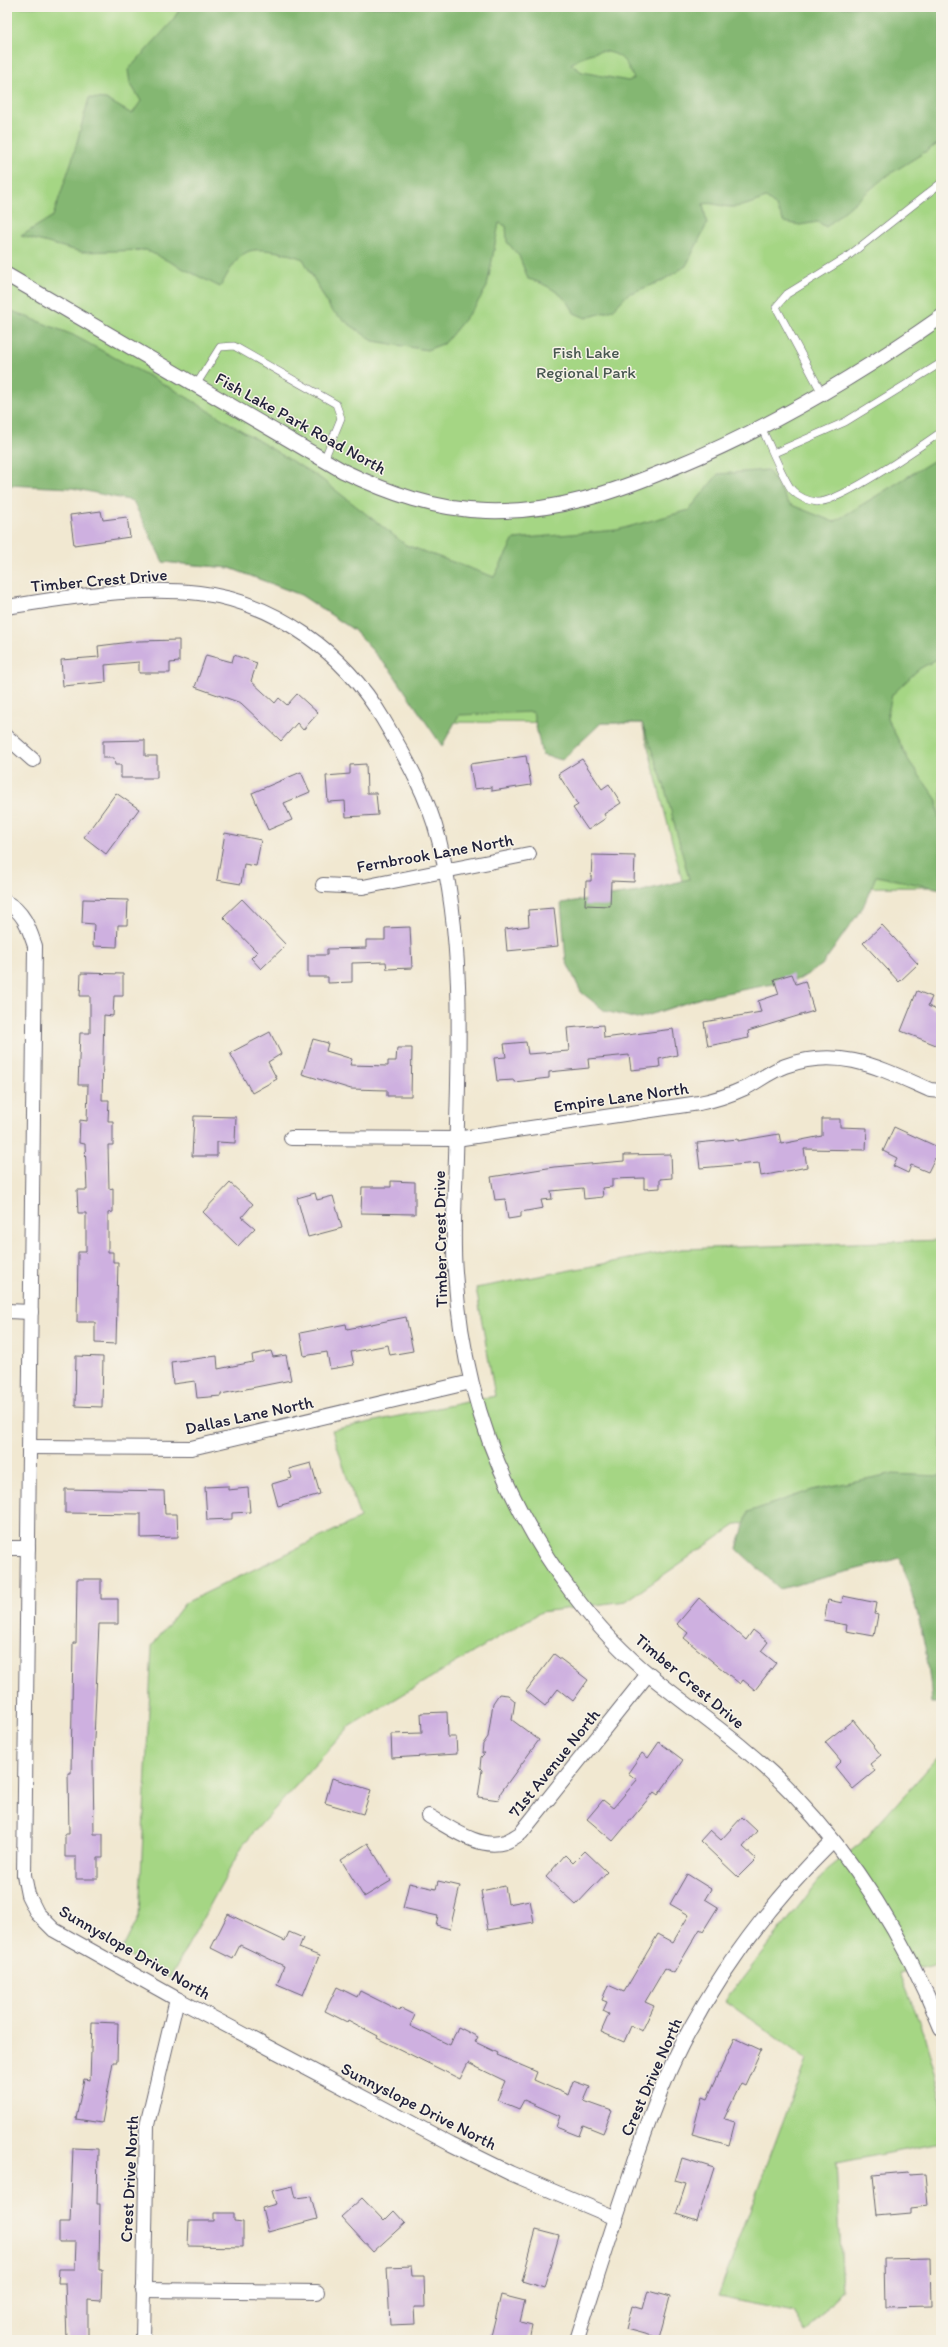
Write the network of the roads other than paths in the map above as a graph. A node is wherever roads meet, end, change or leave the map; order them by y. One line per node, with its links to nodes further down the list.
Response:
1 (941, 184): 6 (lane)
2 (7, 275): 5 (street, Fish Lake Park Road North)
3 (941, 317): 6 (street, Fish Lake Park Road North)
4 (941, 363): 9 (lane)
5 (196, 385): 10 (street, Fish Lake Park Road North); 10 (lane)
6 (823, 395): 7 (street, Fish Lake Park Road North)
7 (762, 429): 9 (lane); 10 (street, Fish Lake Park Road North)
8 (941, 432): 9 (lane)
9 (774, 453)
10 (324, 460)
11 (7, 607): 15 (street, Timber Crest Drive)
12 (7, 737): 13 (street)
13 (33, 760)
14 (529, 854): 15 (street, Fernbrook Lane North)
15 (446, 871): 16 (street, Fernbrook Lane North); 20 (street, Timber Crest Drive)
16 (323, 886)
17 (7, 903): 22 (street, Sunnyslope Drive North)
18 (941, 1091): 20 (street, Empire Lane North)
19 (291, 1138): 20 (street, Empire Lane North)
20 (456, 1139): 23 (street, Timber Crest Drive)
21 (7, 1311): 22 (street)
22 (31, 1312): 24 (street, Sunnyslope Drive North)
23 (471, 1382): 24 (street, Dallas Lane North); 27 (street, Timber Crest Drive)
24 (30, 1447): 26 (street, Sunnyslope Drive North)
25 (7, 1548): 26 (street)
26 (28, 1548): 30 (street, Sunnyslope Drive North)
27 (648, 1674): 28 (street, 71st Avenue North); 29 (street, Timber Crest Drive)
28 (430, 1816)
29 (833, 1841): 31 (street, Timber Crest Drive); 32 (street, Crest Drive North)
30 (177, 1999): 32 (street, Sunnyslope Drive North); 33 (street, Crest Drive North)
31 (941, 2028)
32 (616, 2218): 36 (street, Crest Drive North)
33 (143, 2290): 34 (street); 35 (street, Crest Drive North)
34 (317, 2292)
35 (143, 2340)
36 (577, 2340)

